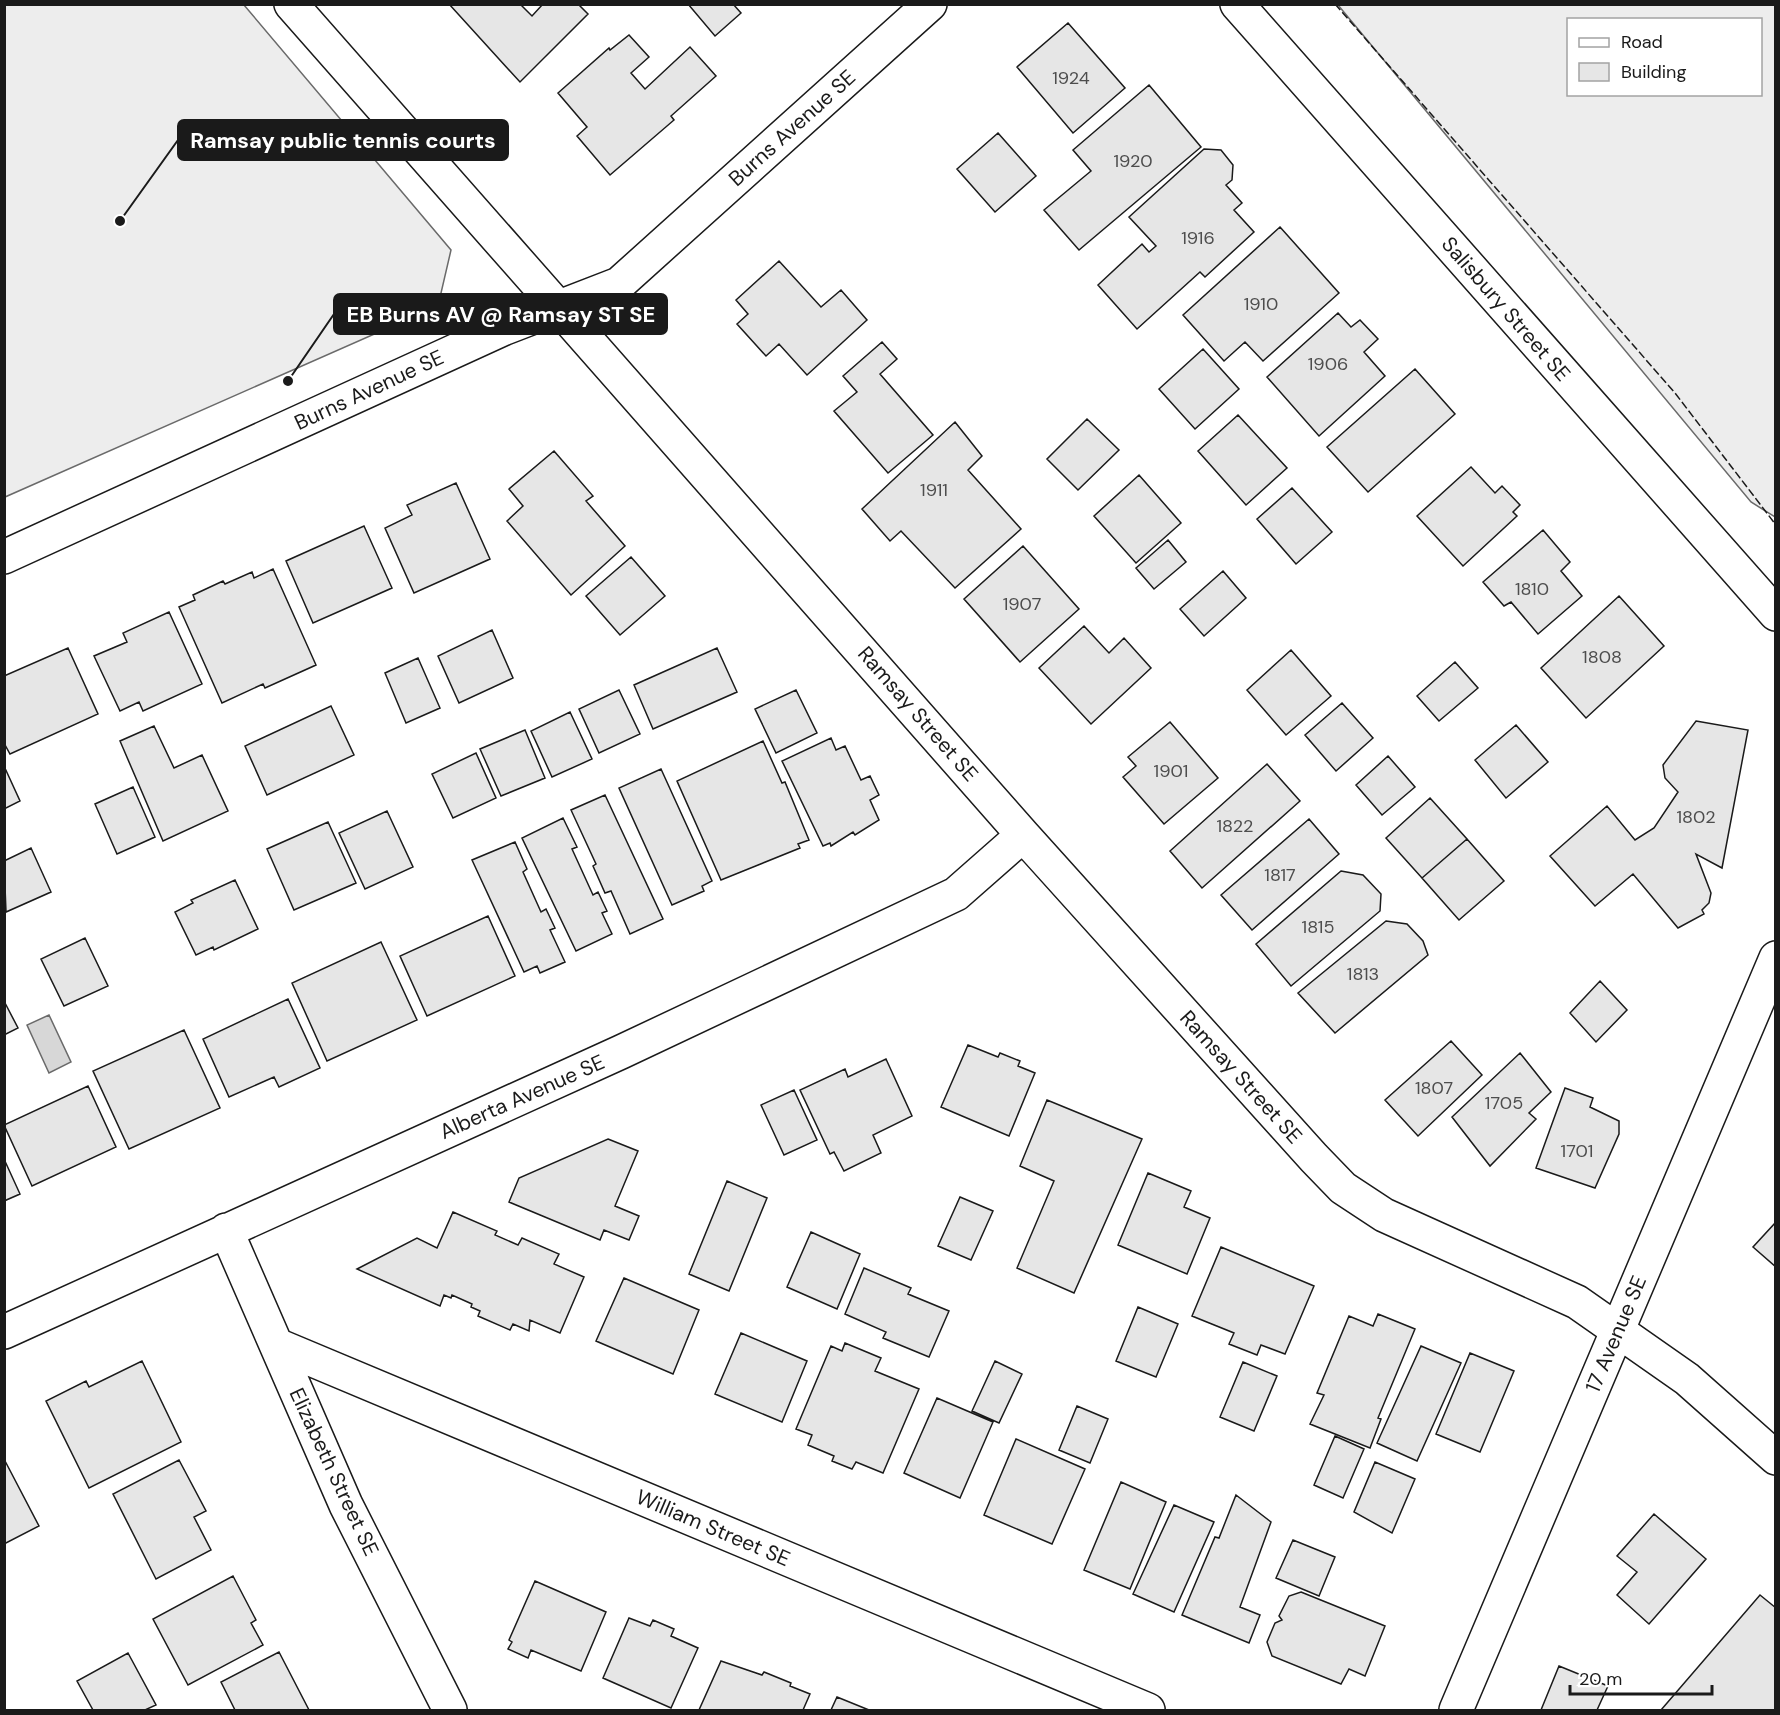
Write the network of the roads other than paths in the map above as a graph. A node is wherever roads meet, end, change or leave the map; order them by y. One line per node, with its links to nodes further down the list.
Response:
1 (291, 4): 4 (street, Ramsay Street SE)
2 (930, 4): 4 (street, Burns Avenue SE)
3 (1237, 4): 6 (street, Salisbury Street SE)
4 (560, 308): 5 (street, Burns Avenue SE); 7 (street, Ramsay Street SE)
5 (4, 557)
6 (1776, 614)
7 (1023, 835): 9 (street, Alberta Avenue SE); 10 (street, Ramsay Street SE)
8 (1776, 958): 10 (street, 17 Avenue SE)
9 (226, 1230): 11 (street, Alberta Avenue SE); 12 (street, Elizabeth Street SE)
10 (1618, 1329): 13 (street, Ramsay Street SE); 16 (street, 17 Avenue SE)
11 (4, 1332)
12 (277, 1345): 14 (street, Elizabeth Street SE); 15 (street, William Street SE)
13 (1776, 1458)
14 (450, 1710)
15 (1148, 1710)
16 (1456, 1710)

